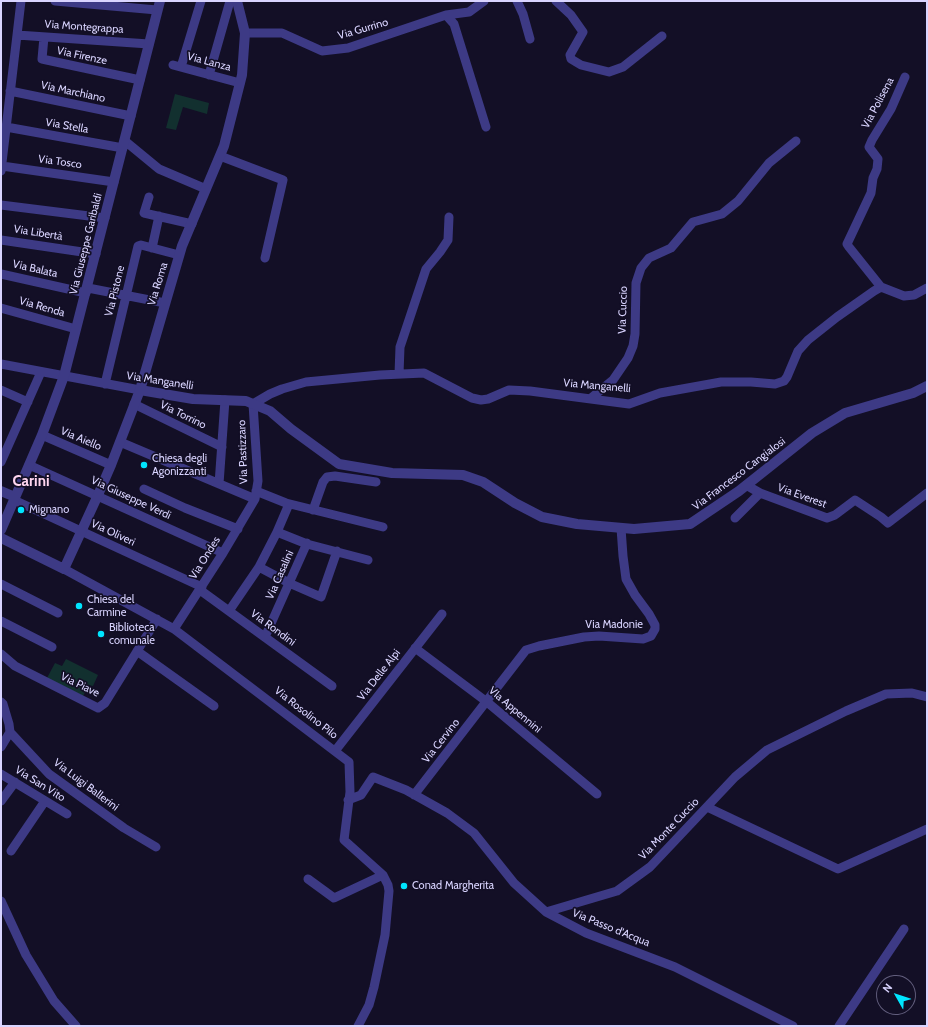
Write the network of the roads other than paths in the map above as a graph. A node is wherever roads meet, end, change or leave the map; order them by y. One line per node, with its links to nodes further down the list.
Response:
1 (21, 1): 12 (street)
2 (55, 1): 9 (street)
3 (201, 1): 17 (street, Via Lanza)
4 (230, 1): 17 (street)
5 (236, 1): 11 (street, Via Roma)
6 (484, 1): 10 (street, Via Gurrino)
7 (517, 1): 15 (street)
8 (556, 1): 14 (street)
9 (159, 6): 16 (street, Via Giuseppe Garibaldi)
10 (446, 15): 11 (street, Via Gurrino); 23 (street)
11 (245, 33): 20 (street, Via Roma)
12 (17, 35): 13 (street, Via Montegrappa); 21 (street)
13 (44, 36): 16 (street, Via Montegrappa); 19 (street, Via Firenze)
14 (662, 36)
15 (530, 39)
16 (149, 44): 19 (street, Via Giuseppe Garibaldi)
17 (209, 75): 20 (street, Via Lanza)
18 (905, 77): 44 (street, Via Polisena)
19 (140, 80): 22 (street, Via Giuseppe Garibaldi)
20 (240, 82): 27 (street, Via Roma)
21 (10, 91): 22 (street, Via Marchiano); 24 (street)
22 (131, 116): 26 (street, Via Giuseppe Garibaldi)
23 (486, 126)
24 (6, 127): 26 (street, Via Stella); 28 (street)
25 (796, 141): 59 (street, Via Cuccio)
26 (124, 144): 30 (street, Via Giuseppe Garibaldi); 31 (street)
27 (220, 156): 31 (street, Via Roma); 42 (street)
28 (2, 166): 29 (street); 30 (street, Via Tosco)
29 (1, 171)
30 (114, 182): 36 (street, Via Giuseppe Garibaldi)
31 (206, 189): 37 (street, Via Roma)
32 (149, 197): 34 (street)
33 (1, 206): 36 (street)
34 (159, 216): 37 (street); 39 (street)
35 (449, 217): 53 (street)
36 (105, 218): 40 (street, Via Giuseppe Garibaldi)
37 (192, 224): 41 (street, Via Roma)
38 (1, 240): 40 (street, Via Libertà)
39 (152, 248): 41 (street, Via Pistone); 47 (street, Via Pistone)
40 (96, 254): 46 (street, Via Giuseppe Garibaldi)
41 (180, 255): 48 (street, Via Roma)
42 (265, 258)
43 (1, 274): 46 (street, Via Balata)
44 (881, 287): 45 (street); 59 (street, Via Manganelli)
45 (927, 288)
46 (87, 290): 47 (street, Via Balata); 50 (street, Via Giuseppe Garibaldi)
47 (126, 295): 48 (street, Via Balata); 55 (street, Via Pistone)
48 (165, 302): 58 (street, Via Roma)
49 (1, 308): 50 (street, Via Renda)
50 (76, 329): 54 (street, Via Giuseppe Garibaldi)
51 (1, 364): 52 (street, Via Manganelli)
52 (42, 372): 54 (street, Via Manganelli); 61 (street)
53 (399, 374): 59 (street, Via Manganelli); 63 (street, Via Manganelli)
54 (64, 376): 55 (street, Via Manganelli); 65 (street, Via Giuseppe Garibaldi)
55 (105, 384): 58 (street, Via Manganelli)
56 (927, 386): 73 (street, Via Francesco Cangialosi)
57 (1, 390): 61 (street)
58 (140, 390): 60 (street, Via Manganelli); 62 (street, Via Roma)
59 (590, 399)
60 (225, 400): 63 (street, Via Manganelli); 67 (street)
61 (28, 402): 68 (street)
62 (134, 404): 66 (street, Via Roma); 67 (street, Via Torrino)
63 (253, 404): 64 (street, Via Manganelli); 80 (street, Via Pastizzaro)
64 (270, 411): 85 (street, Via Francesco Cangialosi)
65 (42, 435): 69 (street, Via Giuseppe Garibaldi); 70 (street, Via Aiello)
66 (120, 442): 70 (street, Via Roma); 72 (street)
67 (222, 447): 72 (street)
68 (1, 462)
69 (29, 465): 78 (street, Via Giuseppe Garibaldi); 79 (street, Via Giuseppe Verdi)
70 (111, 465): 79 (street, Via Roma)
71 (376, 482): 82 (street)
72 (219, 484): 80 (street)
73 (746, 485): 76 (street, Via Everest); 85 (street, Via Francesco Cangialosi)
74 (144, 489): 86 (street)
75 (1, 491): 78 (street)
76 (760, 493): 77 (street, Via Everest); 83 (street)
77 (927, 493)
78 (16, 495): 87 (street, Via Oliveri); 89 (street, Via Giuseppe Garibaldi)
79 (98, 495): 87 (street, Via Roma); 92 (street, Via Giuseppe Verdi)
80 (256, 495): 81 (street); 86 (street, Via Ondes)
81 (289, 504): 82 (street); 88 (street)
82 (313, 510): 84 (street)
83 (735, 518)
84 (383, 527)
85 (621, 528): 112 (street, Via Madonie)
86 (238, 529): 92 (street, Via Ondes)
87 (81, 531): 95 (street, Via Roma); 98 (street, Via Oliveri)
88 (277, 532): 90 (street); 94 (street)
89 (1, 537): 95 (street, Via Rosolino Pilo)
90 (307, 543): 91 (street); 96 (street, Via Casalini)
91 (337, 552): 93 (street); 96 (street)
92 (223, 553): 98 (street, Via Ondes)
93 (368, 560)
94 (259, 567): 96 (street); 99 (street)
95 (64, 569): 102 (street, Via Rosolino Pilo)
96 (290, 583): 105 (street, Via Casalini)
97 (1, 584): 100 (street)
98 (201, 588): 99 (street, Via Rondini); 104 (street, Via Ondes)
99 (229, 611): 105 (street, Via Rondini)
100 (58, 613)
101 (442, 614): 107 (street, Via Delle Alpi)
102 (157, 619): 104 (street, Via Rosolino Pilo); 108 (street, Via Piave)
103 (1, 621): 106 (street)
104 (174, 629): 117 (street, Via Rosolino Pilo)
105 (265, 637): 110 (street, Via Rondini)
106 (52, 647)
107 (415, 648): 112 (street, VIa Appennini); 117 (street, Via Delle Alpi)
108 (137, 651): 109 (street, Via Piave); 114 (street)
109 (1, 654)
110 (332, 686)
111 (927, 697): 125 (street, Via Monte Cuccio)
112 (487, 702): 120 (street, VIa Appennini); 121 (street, Via Cervino)
113 (2, 703): 115 (street)
114 (214, 706)
115 (10, 732): 116 (street); 128 (street, Via Luigi Ballerini)
116 (1, 747)
117 (335, 751): 122 (street, Via Rosolino Pilo)
118 (1, 774): 119 (street, Via San Vito)
119 (15, 782): 123 (street); 124 (street, Via San Vito)
120 (597, 794)
121 (414, 795): 122 (street, Via Passo d'Acqua); 133 (street, Via Passo d'Acqua)
122 (348, 800): 130 (street, Via Rosolino Pilo)
123 (1, 801)
124 (45, 801): 126 (street, Via San Vito); 129 (street)
125 (706, 807): 127 (street); 133 (street, Via Monte Cuccio)
126 (67, 814)
127 (927, 829)
128 (156, 847)
129 (11, 851)
130 (383, 875): 131 (street); 136 (street)
131 (308, 879)
132 (1, 901): 135 (street)
133 (546, 912): 137 (street, Via Passo d'Acqua)
134 (904, 929): 138 (street)
135 (76, 1026)
136 (358, 1026)
137 (793, 1026)
138 (839, 1026)

